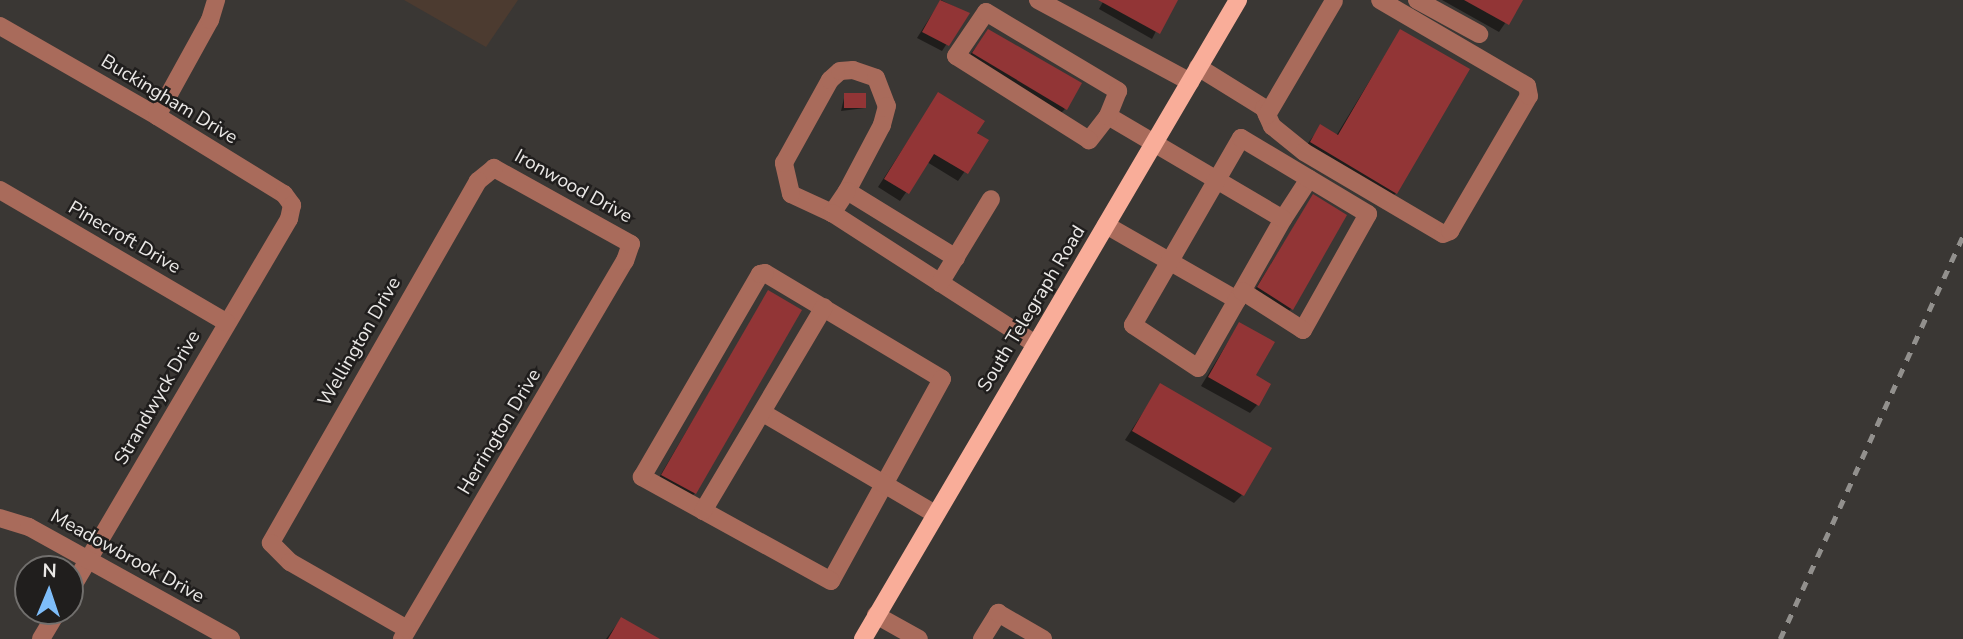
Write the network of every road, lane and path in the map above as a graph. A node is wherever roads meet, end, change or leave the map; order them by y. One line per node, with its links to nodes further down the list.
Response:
1 (216, 0): 11 (street)
2 (1038, 0): 9 (street)
3 (1238, 0): 9 (main road, South Telegraph Road)
4 (1335, 0): 10 (street)
5 (1380, 0): 10 (street)
6 (1417, 0): 8 (street)
7 (0, 26): 11 (street, Buckingham Drive)
8 (1479, 34)
9 (1194, 74): 10 (street); 13 (main road, South Telegraph Road)
10 (1267, 115)
11 (157, 116): 23 (street, Buckingham Drive)
12 (1108, 116): 12 (street); 13 (street)
13 (1154, 142): 15 (street); 22 (main road, South Telegraph Road)
14 (494, 168): 24 (street, Ironwood Drive); 40 (street, Wellington Drive)
15 (1217, 179): 16 (street); 21 (street); 26 (street)
16 (1309, 179): 21 (street); 28 (street)
17 (0, 190): 30 (street, Pinecroft Drive)
18 (847, 191): 20 (street); 20 (street); 25 (street)
19 (991, 199): 25 (street)
20 (832, 213): 27 (street)
21 (1283, 219): 28 (street)
22 (1106, 225): 26 (street); 31 (main road, South Telegraph Road)
23 (285, 227): 30 (street, Strandwyck Drive)
24 (631, 244): 40 (street, Herrington Drive)
25 (956, 258): 27 (street)
26 (1169, 262): 28 (street); 28 (street)
27 (940, 283): 31 (street)
28 (1239, 295)
29 (824, 307): 32 (street); 33 (street); 34 (street)
30 (226, 322): 37 (street, Strandwyck Drive)
31 (1035, 344): 35 (main road, South Telegraph Road)
32 (763, 412): 33 (street); 34 (street)
33 (884, 484): 34 (street); 35 (street)
34 (703, 511)
35 (935, 514): 39 (main road, South Telegraph Road)
36 (0, 518): 37 (street, Meadowbrook Drive)
37 (88, 561): 38 (street, Strandwyck Drive); 41 (street, Meadowbrook Drive)
38 (84, 568)
39 (876, 615): 42 (main road, South Telegraph Road); 43 (street)
40 (404, 634)
41 (231, 639)
42 (863, 639)
43 (919, 639)
44 (982, 639): 45 (street)
45 (1042, 639)

